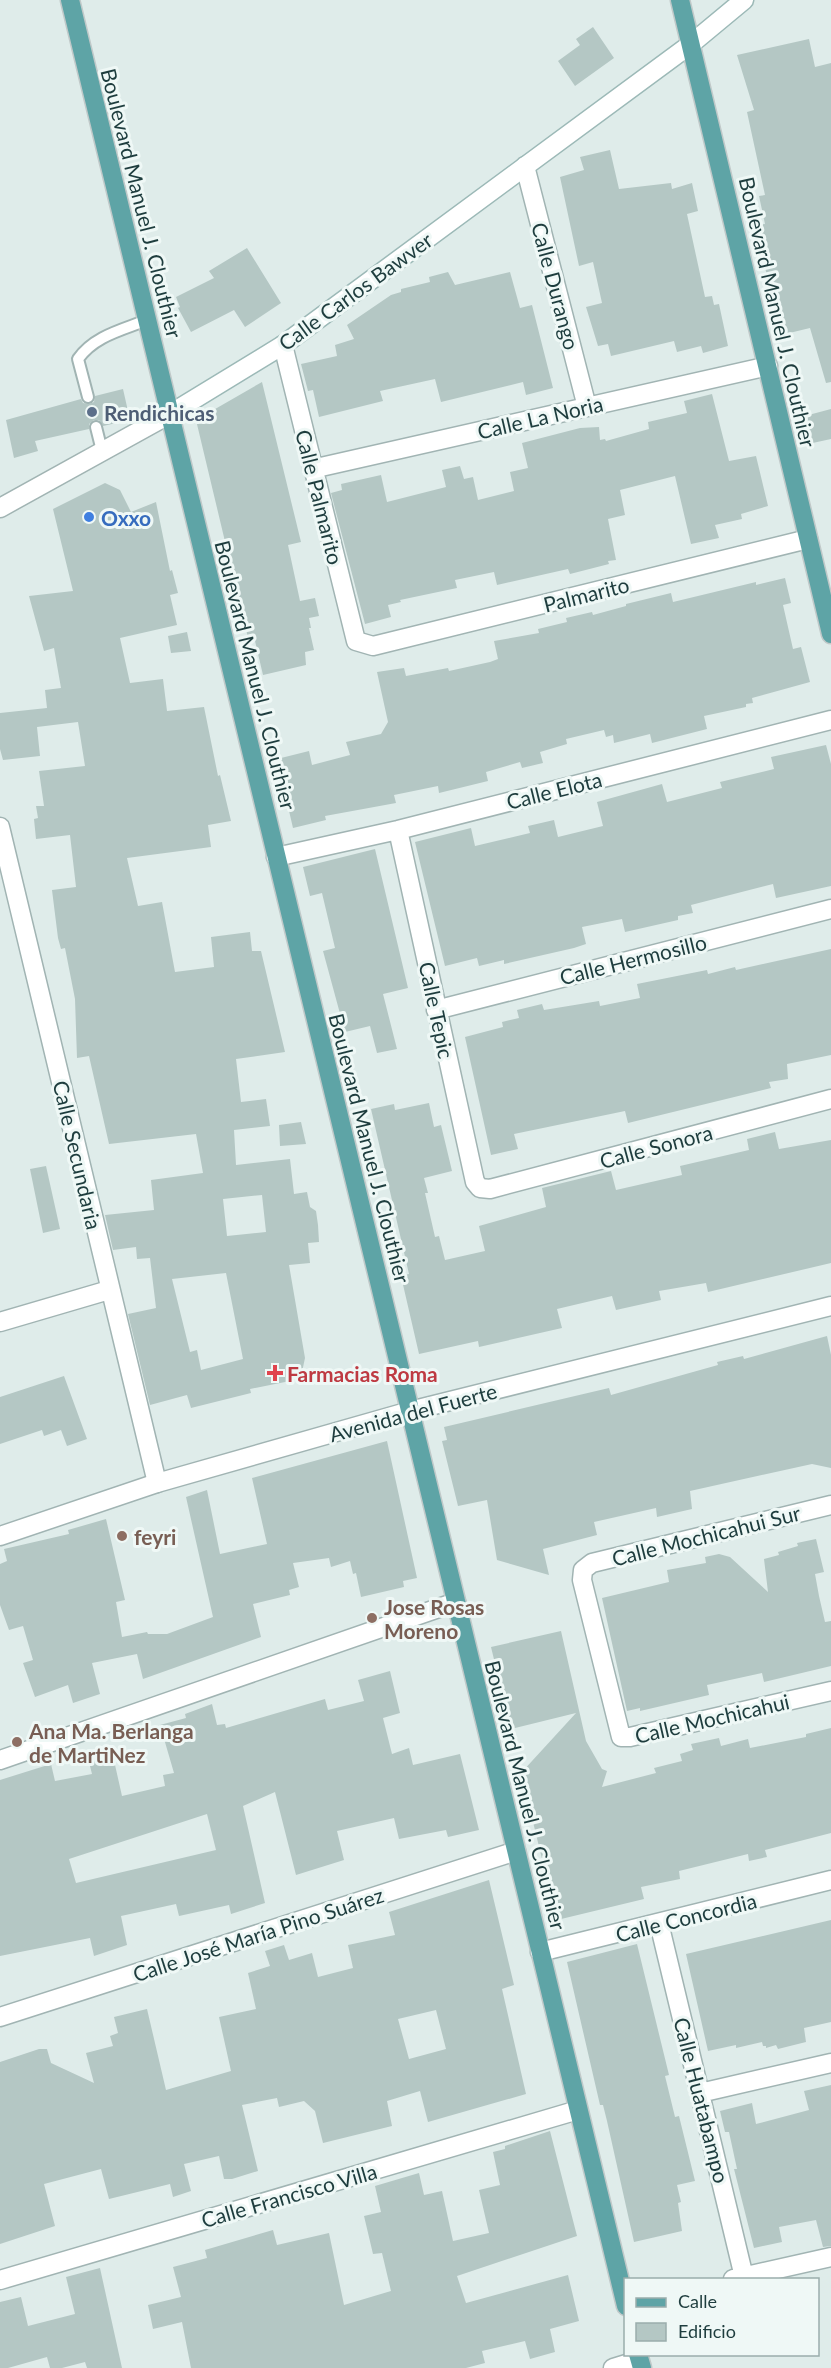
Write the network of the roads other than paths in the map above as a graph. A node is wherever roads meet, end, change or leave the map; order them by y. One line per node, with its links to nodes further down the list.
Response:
1 (70, 0): 6 (main road, Boulevard Manuel J. Clouthier)
2 (680, 0): 4 (main road, Boulevard Manuel J. Clouthier)
3 (744, 0): 4 (street, Calle Carlos Bawver)
4 (690, 44): 5 (street, Calle Carlos Bawver); 8 (main road, Boulevard Manuel J. Clouthier)
5 (525, 166): 7 (street, Calle Carlos Bawver); 10 (street, Calle Durango)
6 (147, 320): 9 (lane); 11 (main road, Boulevard Manuel J. Clouthier)
7 (283, 345): 11 (street, Calle Carlos Bawver); 14 (street, Calle Palmarito)
8 (768, 366): 10 (street, Calle La Noria); 16 (main road, Boulevard Manuel J. Clouthier)
9 (88, 397)
10 (587, 406): 14 (street, Calle La Noria)
11 (170, 414): 13 (street, Calle Carlos Bawver); 22 (main road, Boulevard Manuel J. Clouthier)
12 (96, 427): 13 (lane)
13 (102, 451): 15 (street, Calle Carlos Bawver)
14 (312, 469): 18 (street, Calle Palmarito)
15 (0, 508)
16 (808, 539): 17 (main road, Boulevard Manuel J. Clouthier); 18 (street, Palmarito)
17 (831, 634)
18 (364, 645)
19 (831, 720): 21 (street, Calle Elota)
20 (0, 827): 27 (street, Calle Secundaria)
21 (398, 830): 22 (street, Calle Elota); 24 (street, Calle Tepic)
22 (276, 857): 30 (main road, Boulevard Manuel J. Clouthier)
23 (831, 909): 24 (street, Calle Hermosillo)
24 (436, 1010): 26 (street, Calle Tepic)
25 (831, 1099): 26 (street, Calle Sonora)
26 (480, 1188)
27 (109, 1290): 29 (street); 31 (street, Calle Secundaria)
28 (831, 1306): 30 (street, Avenida del Fuerte)
29 (0, 1322)
30 (410, 1411): 31 (street, Avenida del Fuerte); 35 (main road, Boulevard Manuel J. Clouthier)
31 (157, 1483): 33 (street, Avenida del Fuerte)
32 (831, 1505): 34 (street, Calle Mochicahui Sur)
33 (0, 1536)
34 (583, 1570): 36 (street, Calle Mochicahui)
35 (456, 1602): 37 (street); 38 (main road, Boulevard Manuel J. Clouthier)
36 (831, 1691)
37 (0, 1760)
38 (516, 1851): 41 (main road, Boulevard Manuel J. Clouthier); 42 (street, Calle José María Pino Suárez)
39 (831, 1880): 40 (street, Calle Concordia)
40 (659, 1923): 41 (street, Calle Concordia); 44 (street, Calle Huatabampo)
41 (540, 1952): 45 (main road, Boulevard Manuel J. Clouthier)
42 (0, 2017)
43 (831, 2063): 44 (street)
44 (700, 2093): 47 (street, Calle Huatabampo)
45 (578, 2110): 48 (street, Calle Francisco Villa); 49 (main road, Boulevard Manuel J. Clouthier)
46 (831, 2257): 47 (street)
47 (739, 2278)
48 (0, 2280)
49 (624, 2301)
50 (640, 2361): 51 (street)
51 (613, 2368)

